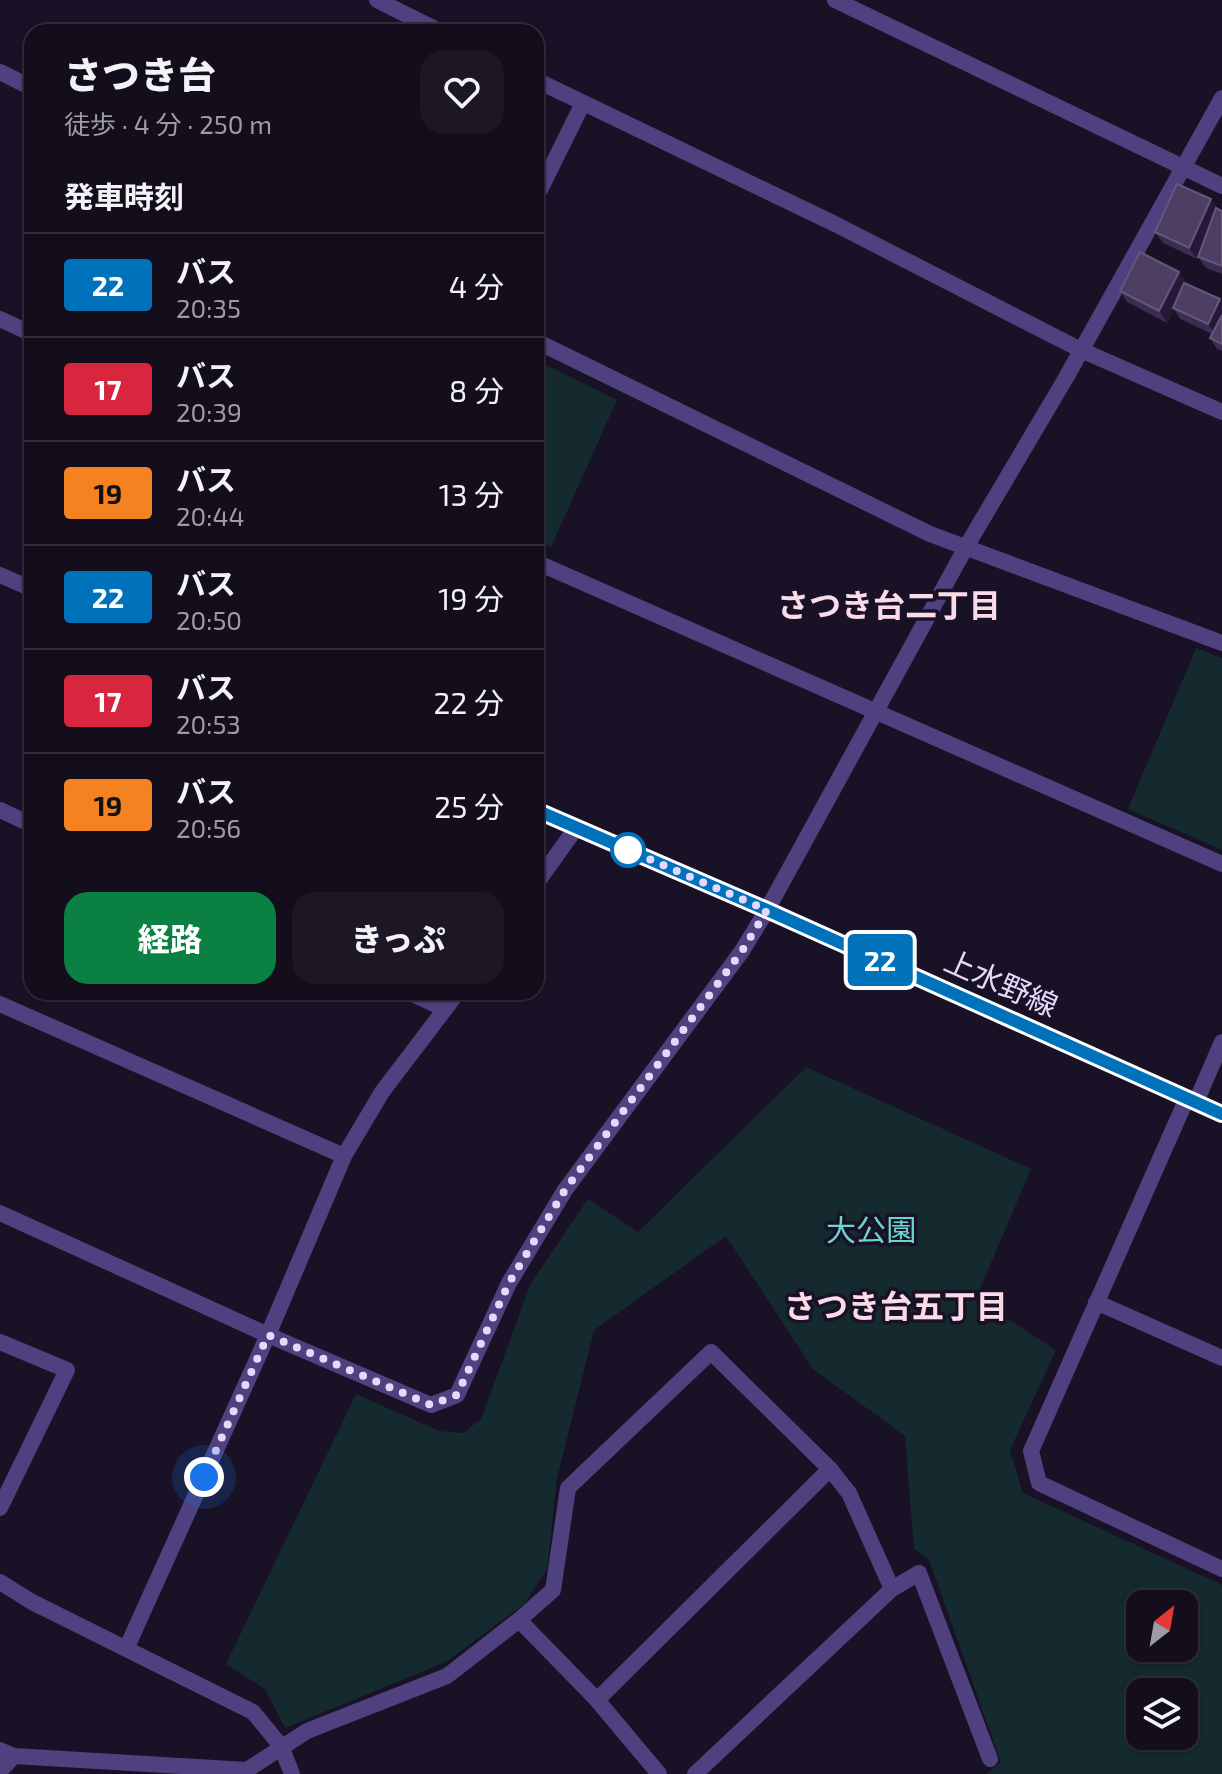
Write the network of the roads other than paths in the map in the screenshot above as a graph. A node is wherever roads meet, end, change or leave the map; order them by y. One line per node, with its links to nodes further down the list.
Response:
1 (377, 0): 3 (street)
2 (835, 0): 9 (street)
3 (425, 24)
4 (0, 72): 5 (street)
5 (24, 84)
6 (544, 84): 8 (street)
7 (1222, 98): 9 (street)
8 (583, 103): 10 (street); 15 (street)
9 (1182, 169): 11 (street); 15 (street)
10 (544, 182)
11 (1222, 186)
12 (0, 319): 13 (street)
13 (24, 330)
14 (544, 345): 17 (street)
15 (1081, 350): 16 (street); 17 (street)
16 (1222, 412)
17 (966, 547): 21 (street); 22 (street)
18 (544, 566): 22 (street)
19 (0, 575): 20 (street)
20 (24, 586)
21 (1222, 643)
22 (876, 711): 27 (street); 29 (street)
23 (0, 810): 25 (street)
24 (544, 814): 26 (street, 上水野線)
25 (24, 821)
26 (576, 828): 28 (street); 29 (street, 上水野線)
27 (1222, 864)
28 (544, 873)
29 (767, 910): 35 (street, 上水野線); 40 (street)
30 (425, 1000): 33 (street)
31 (452, 1000): 33 (street)
32 (0, 1004): 37 (street)
33 (445, 1009): 37 (street)
34 (1222, 1042): 35 (street)
35 (1192, 1100): 36 (street, 上水野線); 39 (street)
36 (1222, 1114)
37 (344, 1156): 40 (street)
38 (0, 1213): 40 (street)
39 (1096, 1302): 42 (street); 45 (street)
40 (268, 1335): 49 (street)
41 (0, 1342): 44 (street)
42 (1222, 1358)
43 (830, 1469): 47 (street); 48 (street); 50 (street)
44 (0, 1508)
45 (1222, 1569)
46 (0, 1582): 49 (street)
47 (892, 1589): 53 (street); 58 (street)
48 (519, 1620): 50 (street); 51 (street)
49 (127, 1647): 51 (street)
50 (597, 1700): 57 (street)
51 (281, 1746): 52 (street); 56 (street)
52 (7, 1753): 54 (street); 55 (street)
53 (990, 1759)
54 (0, 1771)
55 (25, 1774)
56 (292, 1774)
57 (659, 1774)
58 (695, 1774)

